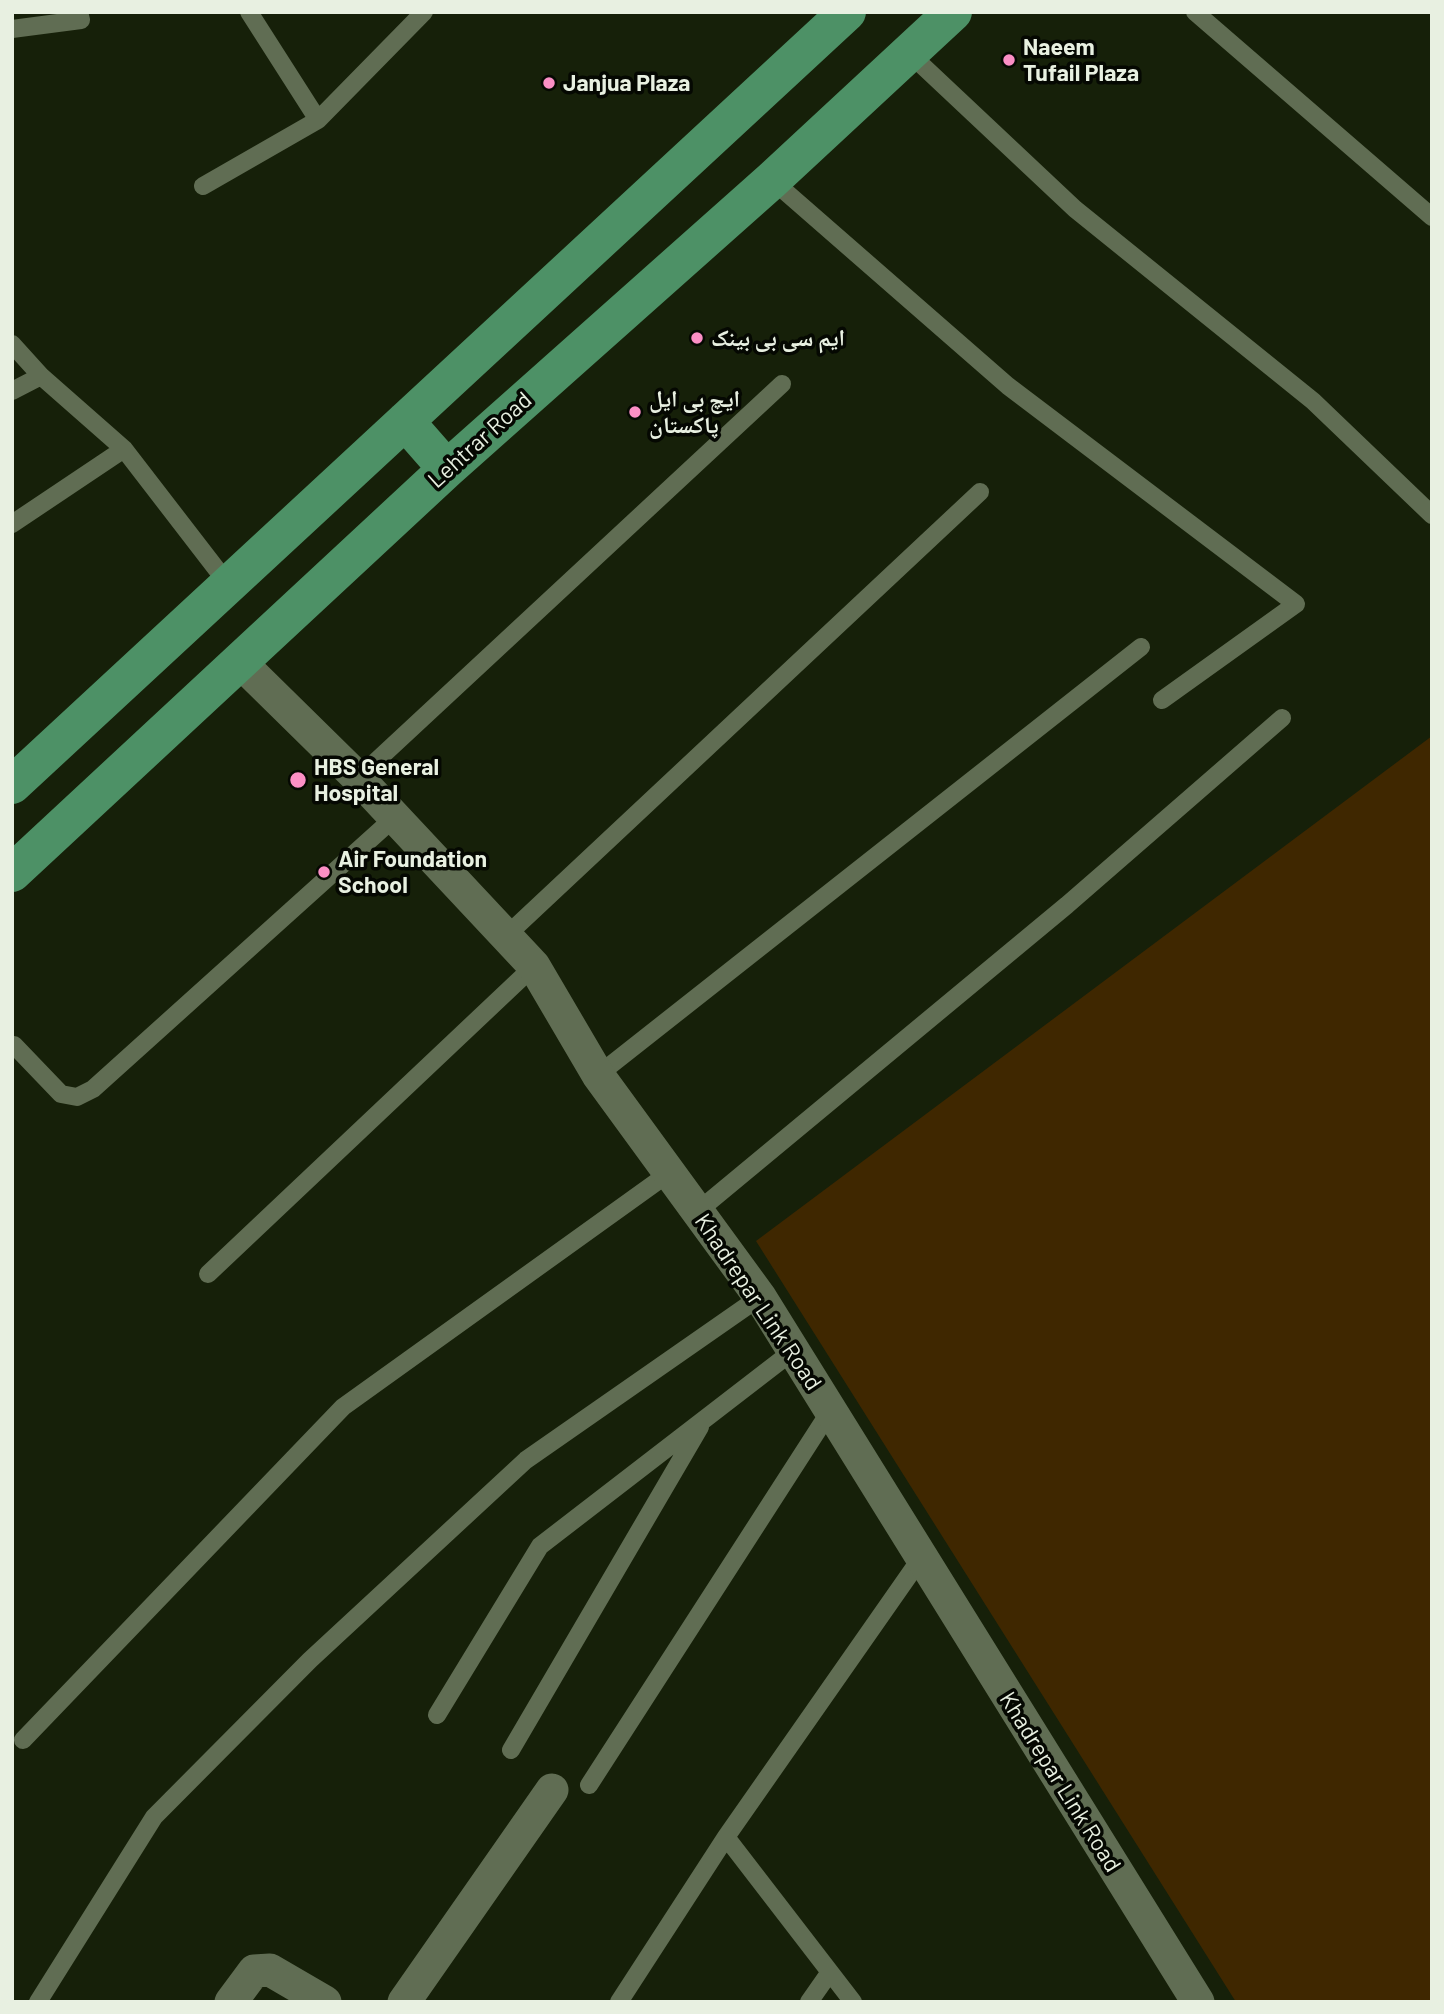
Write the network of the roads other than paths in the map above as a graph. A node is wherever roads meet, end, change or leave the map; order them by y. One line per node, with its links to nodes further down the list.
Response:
1 (79, 12): 7 (lane)
2 (250, 12): 9 (lane)
3 (424, 12): 9 (lane)
4 (953, 12): 8 (main road, Lehtrar Road)
5 (1195, 12): 12 (lane)
6 (836, 16): 17 (main road)
7 (12, 29)
8 (908, 52): 10 (main road, Lehtrar Road); 21 (lane)
9 (317, 120): 11 (lane)
10 (772, 180): 19 (main road, Lehtrar Road); 26 (lane)
11 (202, 186)
12 (1432, 217)
13 (12, 344): 14 (lane)
14 (41, 376): 16 (lane); 18 (lane)
15 (782, 384): 28 (lane)
16 (12, 391)
17 (405, 421): 19 (main road); 23 (main road)
18 (124, 449): 22 (lane); 23 (lane)
19 (447, 469): 25 (main road, Lehtrar Road)
20 (981, 492): 32 (lane)
21 (1432, 514)
22 (12, 524)
23 (228, 584): 29 (main road)
24 (1141, 647): 35 (lane)
25 (242, 663): 28 (street, Khadrepar Link Road); 31 (main road, Lehtrar Road)
26 (1162, 700)
27 (1282, 718): 37 (lane)
28 (358, 778): 30 (street, Khadrepar Link Road)
29 (12, 785)
30 (394, 817): 32 (street, Khadrepar Link Road); 34 (lane)
31 (12, 873)
32 (506, 936): 33 (street, Khadrepar Link Road)
33 (534, 966): 35 (street, Khadrepar Link Road); 38 (lane)
34 (14, 1045)
35 (598, 1075): 36 (street, Khadrepar Link Road)
36 (669, 1172): 37 (street, Khadrepar Link Road); 45 (lane)
37 (698, 1211): 39 (street, Khadrepar Link Road)
38 (208, 1274)
39 (760, 1297): 40 (street, Khadrepar Link Road); 51 (lane)
40 (793, 1351): 41 (street, Khadrepar Link Road); 42 (lane)
41 (830, 1411): 43 (street, Khadrepar Link Road); 47 (lane)
42 (706, 1418): 44 (lane); 46 (lane)
43 (921, 1558): 49 (lane); 58 (street, Khadrepar Link Road)
44 (437, 1715)
45 (23, 1740)
46 (511, 1750)
47 (589, 1785)
48 (552, 1790): 54 (street)
49 (726, 1837): 50 (lane); 55 (lane)
50 (830, 1972): 56 (lane); 57 (lane)
51 (38, 2002)
52 (231, 2002): 53 (street)
53 (325, 2002)
54 (404, 2002)
55 (619, 2002)
56 (809, 2002)
57 (853, 2002)
58 (1198, 2002)

